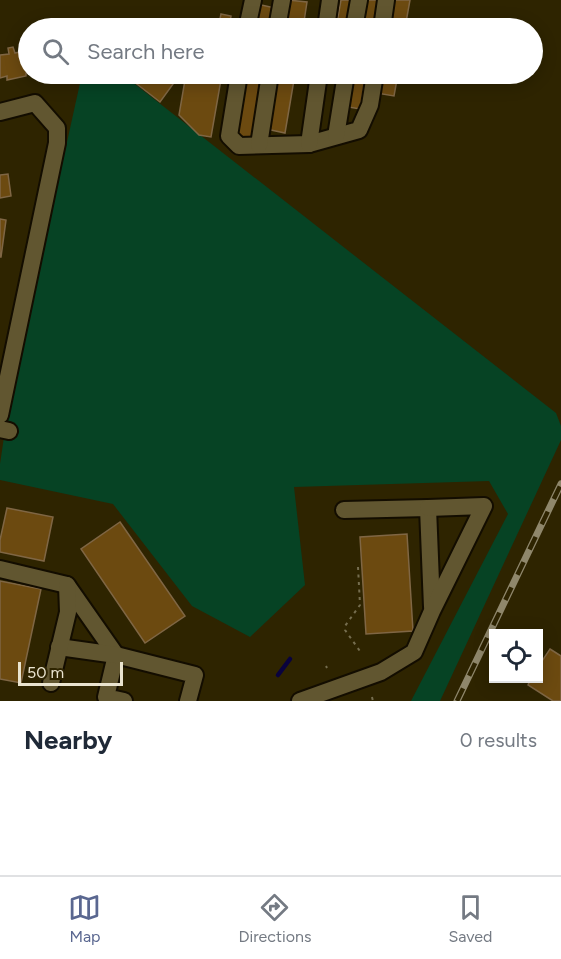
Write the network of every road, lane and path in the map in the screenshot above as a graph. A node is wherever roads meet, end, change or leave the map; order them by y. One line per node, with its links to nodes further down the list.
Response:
1 (253, 0): 6 (street)
2 (282, 0): 7 (street)
3 (330, 0): 8 (street)
4 (359, 0): 9 (street)
5 (386, 0): 10 (street)
6 (249, 18)
7 (279, 18)
8 (327, 18)
9 (356, 18)
10 (383, 18)
11 (237, 84): 19 (street)
12 (268, 84): 19 (street)
13 (318, 84): 18 (street)
14 (344, 84): 17 (street)
15 (373, 84): 17 (street)
16 (0, 112): 20 (street)
17 (336, 136): 18 (street)
18 (309, 144): 19 (street)
19 (259, 145)
20 (0, 415)
21 (428, 508): 22 (street); 26 (street); 26 (street)
22 (344, 510)
23 (358, 567): 28 (path)
24 (0, 569): 25 (street)
25 (67, 585): 27 (street); 29 (street)
26 (432, 611): 33 (street)
27 (59, 647): 29 (street); 30 (street)
28 (362, 654)
29 (116, 655): 31 (street); 32 (street)
30 (51, 683)
31 (124, 701)
32 (188, 701)
33 (300, 701)

